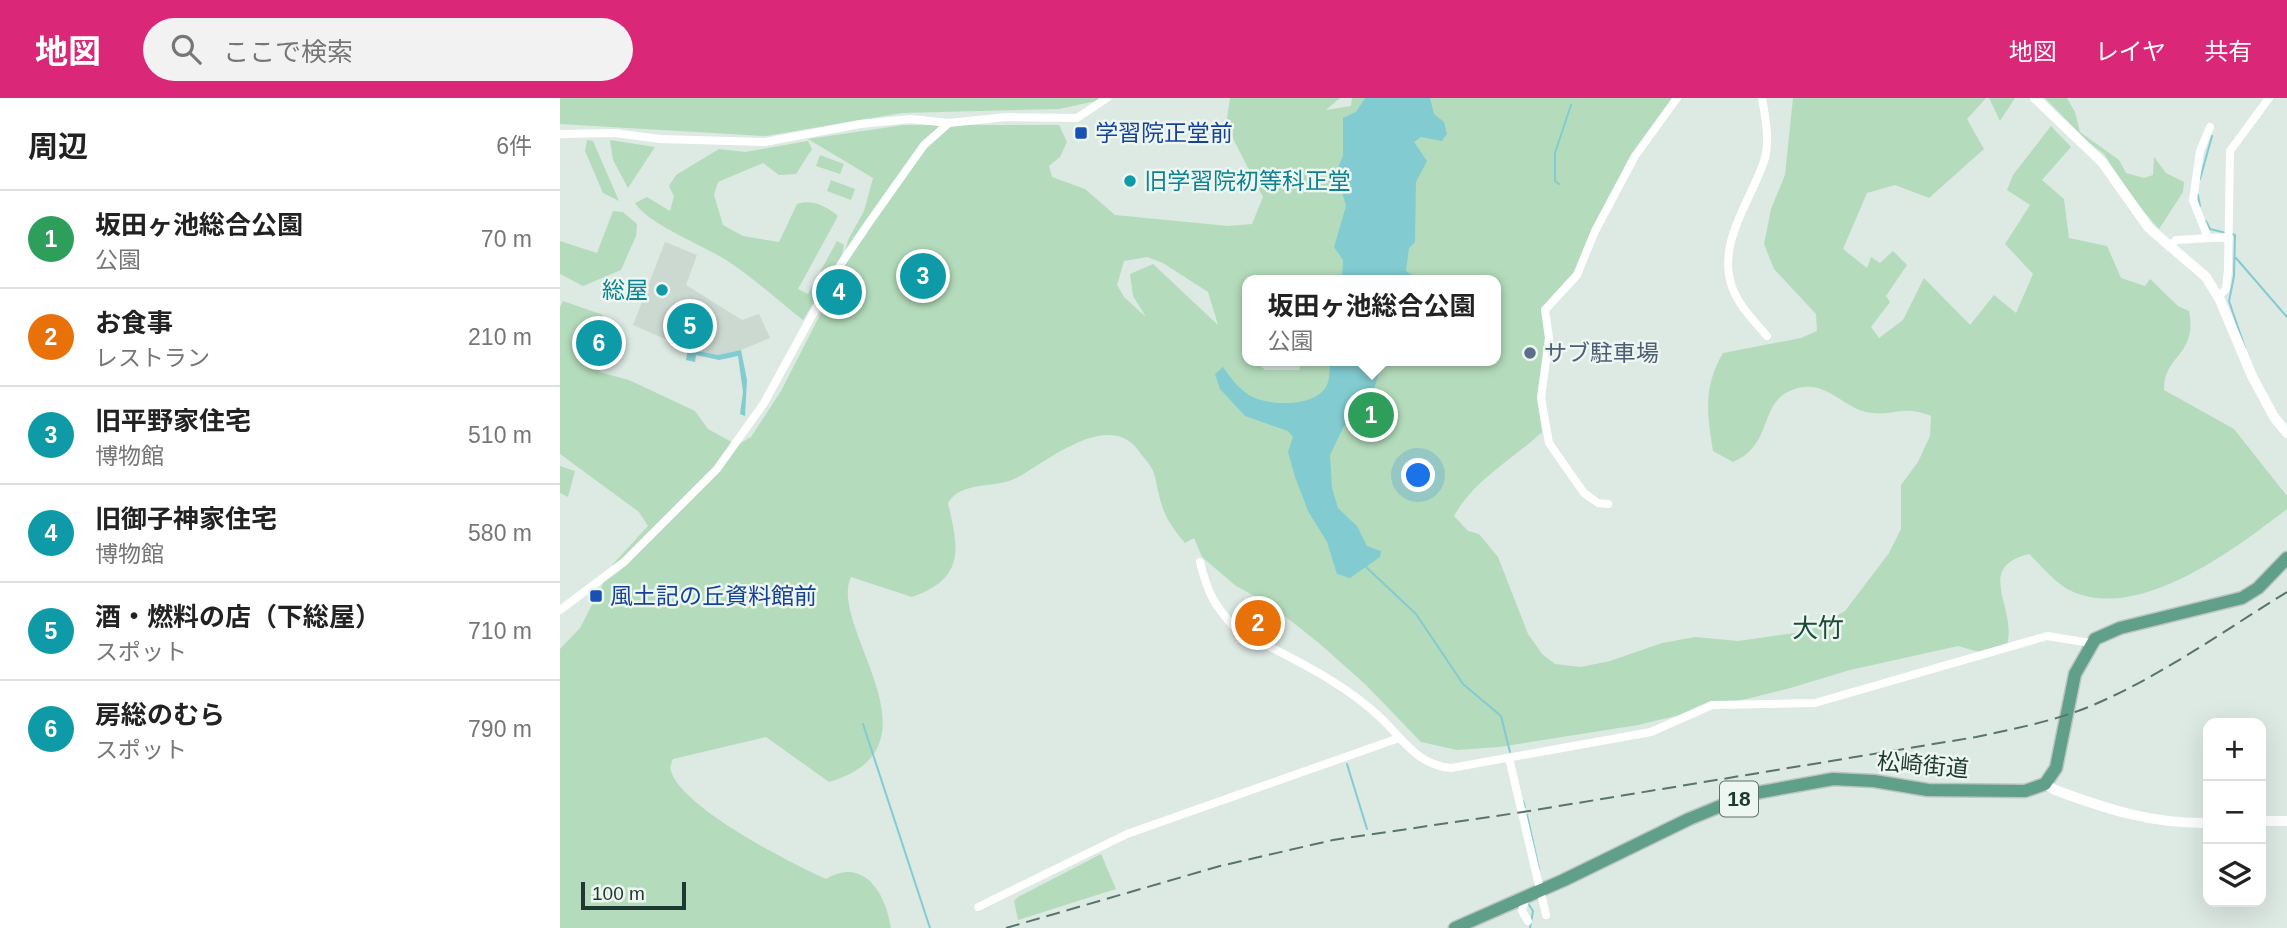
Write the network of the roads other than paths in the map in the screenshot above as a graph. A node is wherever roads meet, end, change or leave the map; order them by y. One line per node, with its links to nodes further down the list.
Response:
1 (1107, 98): 6 (street)
2 (1677, 98): 15 (street)
3 (1762, 98): 13 (street)
4 (2035, 98): 11 (street)
5 (2269, 98): 9 (street)
6 (949, 123): 8 (street); 18 (street)
7 (2210, 127): 10 (street)
8 (560, 134)
9 (2229, 237): 10 (street); 12 (street)
10 (2208, 238): 11 (street)
11 (2169, 247): 12 (street)
12 (2218, 297): 14 (street)
13 (1767, 336)
14 (2287, 433)
15 (1608, 504)
16 (2287, 558): 19 (main road)
17 (1200, 562): 20 (street)
18 (560, 610)
19 (2091, 642): 21 (street); 22 (main road)
20 (1399, 738): 21 (street); 28 (street)
21 (1509, 758): 26 (street)
22 (2045, 784): 25 (street); 26 (main road, 松崎街道 / 18)
23 (2266, 821): 24 (street)
24 (2287, 821)
25 (2203, 823)
26 (1541, 890): 27 (main road, 松崎街道 / 18); 29 (street)
27 (1526, 896): 30 (street); 31 (main road, 松崎街道 / 18)
28 (978, 907)
29 (1546, 915)
30 (1528, 921)
31 (1455, 928)

